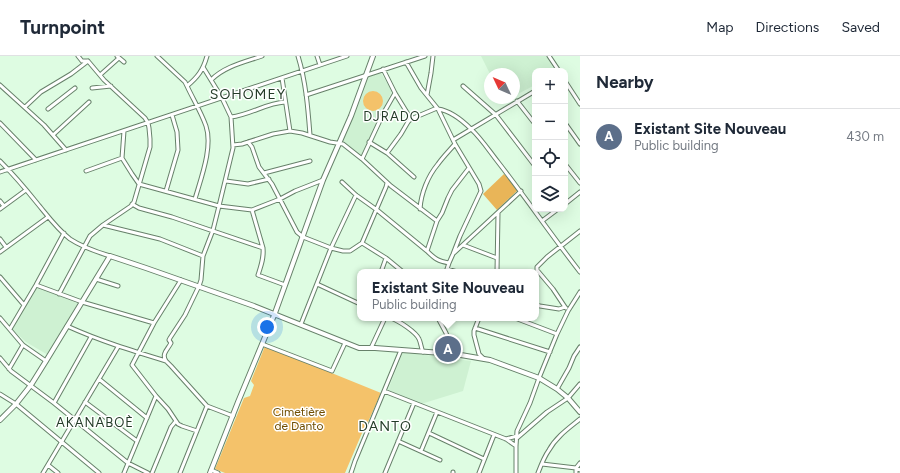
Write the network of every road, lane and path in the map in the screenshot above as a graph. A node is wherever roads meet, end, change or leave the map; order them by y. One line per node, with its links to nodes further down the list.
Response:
1 (78, 56): 13 (street)
2 (157, 56): 28 (street)
3 (207, 56): 17 (street)
4 (262, 56): 24 (street)
5 (298, 56): 20 (street)
6 (317, 56): 16 (street)
7 (347, 56): 16 (street)
8 (373, 56): 21 (street)
9 (425, 56): 15 (street)
10 (433, 56): 35 (street)
11 (549, 56): 18 (street)
12 (118, 57): 14 (street); 22 (street)
13 (88, 61): 22 (street); 45 (street)
14 (124, 62)
15 (406, 62): 19 (street); 35 (street)
16 (320, 65): 20 (street)
17 (204, 67): 24 (street); 28 (street)
18 (557, 68)
19 (383, 69): 21 (street); 32 (street)
20 (302, 71): 23 (street); 34 (street)
21 (367, 74): 34 (street); 65 (street)
22 (100, 75): 27 (street)
23 (282, 78): 36 (street); 40 (street)
24 (211, 80): 36 (street)
25 (0, 85): 45 (street)
26 (568, 85): 37 (street)
27 (111, 86): 31 (street); 54 (street)
28 (187, 86): 44 (street)
29 (462, 86): 49 (street)
30 (75, 88): 47 (street)
31 (92, 88)
32 (395, 93): 51 (street); 63 (street)
33 (532, 93): 38 (street)
34 (306, 95): 60 (street)
35 (427, 95): 46 (street)
36 (222, 98): 44 (street); 50 (street)
37 (579, 99): 43 (street)
38 (520, 100)
39 (89, 102): 59 (street)
40 (285, 102): 50 (street); 58 (street)
41 (514, 104): 49 (street)
42 (519, 104): 52 (street)
43 (580, 104)
44 (197, 106): 48 (street); 98 (street)
45 (25, 107): 59 (street)
46 (438, 108): 51 (street); 56 (street); 64 (street)
47 (48, 109)
48 (172, 114): 54 (street); 94 (street)
49 (496, 115): 56 (street); 76 (street)
50 (231, 118): 67 (street)
51 (411, 119): 70 (street)
52 (532, 120)
53 (0, 123): 73 (street)
54 (148, 123): 57 (street); 90 (street)
55 (568, 127): 66 (street)
56 (472, 129): 64 (street); 95 (street)
57 (124, 131): 69 (street); 71 (street)
58 (290, 131): 60 (street); 61 (street)
59 (54, 135): 69 (street)
60 (310, 135): 65 (street)
61 (254, 140): 62 (street); 68 (street)
62 (248, 142): 67 (street); 68 (street)
63 (369, 142): 70 (street); 72 (street)
64 (454, 142): 77 (street); 101 (street)
65 (339, 143): 72 (street); 85 (street)
66 (580, 144)
67 (233, 145): 86 (street)
68 (252, 147): 82 (street)
69 (66, 150): 73 (street)
70 (387, 153): 83 (street)
71 (122, 158): 80 (street); 90 (street)
72 (362, 159): 88 (street)
73 (36, 160): 79 (street)
74 (0, 161): 79 (street)
75 (310, 161): 82 (street)
76 (532, 162)
77 (469, 168): 114 (street); 131 (street)
78 (568, 168): 89 (street)
79 (8, 170): 81 (street); 93 (street)
80 (86, 171)
81 (0, 172)
82 (264, 173): 84 (street)
83 (414, 177)
84 (269, 179): 86 (street); 99 (street)
85 (323, 180): 99 (street); 120 (street)
86 (226, 181): 106 (street)
87 (342, 182): 97 (street)
88 (387, 183): 91 (street); 92 (street)
89 (580, 183)
90 (139, 184): 94 (street); 103 (street)
91 (391, 186): 92 (street); 104 (street)
92 (386, 187): 110 (street)
93 (26, 190): 105 (street); 113 (street)
94 (166, 191): 98 (street)
95 (521, 191): 112 (street); 115 (street)
96 (580, 192): 102 (street)
97 (356, 194): 110 (street); 128 (street)
98 (195, 199): 106 (street)
99 (280, 199): 109 (street); 120 (street)
100 (0, 201): 105 (street)
101 (420, 202): 104 (street); 107 (street)
102 (568, 202)
103 (132, 204): 116 (street); 117 (street)
104 (416, 205): 107 (street)
105 (4, 206): 108 (street)
106 (219, 206): 109 (street); 117 (street)
107 (420, 208): 114 (street)
108 (0, 209)
109 (252, 210): 127 (street)
110 (377, 210): 122 (street); 129 (street)
111 (554, 212): 115 (street)
112 (498, 213): 123 (street); 135 (street)
113 (48, 217): 119 (street); 124 (street)
114 (437, 221): 129 (street)
115 (542, 221): 126 (street)
116 (103, 225): 125 (street); 133 (street)
117 (212, 230): 127 (street); 133 (street)
118 (580, 231): 126 (street)
119 (64, 234): 125 (street); 148 (street)
120 (303, 237): 128 (street); 149 (street)
121 (0, 239): 124 (street)
122 (362, 243): 128 (street); 134 (street)
123 (463, 245): 131 (street); 135 (street)
124 (6, 247): 130 (street)
125 (85, 247): 132 (street); 153 (street)
126 (560, 247): 141 (street); 143 (street)
127 (263, 248): 149 (street)
128 (331, 248): 147 (street)
129 (427, 251): 136 (street)
130 (0, 252)
131 (453, 254): 136 (street)
132 (110, 256): 145 (street); 146 (street)
133 (204, 256): 151 (street)
134 (386, 258): 137 (street); 138 (street)
135 (497, 258): 140 (street)
136 (449, 263): 139 (street)
137 (382, 269)
138 (399, 269)
139 (446, 269)
140 (497, 269)
141 (537, 269)
142 (539, 272): 158 (street)
143 (580, 272)
144 (0, 277): 156 (street)
145 (96, 279): 150 (street); 154 (street)
146 (181, 280): 151 (street); 167 (street)
147 (317, 284): 155 (street); 168 (street)
148 (36, 285): 153 (street); 156 (street)
149 (285, 285): 160 (street)
150 (118, 286)
151 (199, 286): 160 (street); 188 (street)
152 (580, 292): 159 (street)
153 (59, 294): 154 (street)
154 (82, 302): 167 (street); 169 (street)
155 (357, 303)
156 (24, 305): 171 (street)
157 (539, 305): 158 (street)
158 (565, 307): 159 (street)
159 (568, 311): 172 (street)
160 (275, 313): 168 (street); 175 (street)
161 (0, 318): 171 (street)
162 (384, 321): 179 (street)
163 (398, 321): 181 (street)
164 (440, 321): 184 (street)
165 (478, 321): 170 (street)
166 (523, 321): 172 (street)
167 (154, 323): 183 (street)
168 (301, 324): 174 (street)
169 (68, 326): 173 (street); 187 (street)
170 (475, 328): 182 (street); 186 (street)
171 (10, 329): 176 (street)
172 (557, 334): 182 (street)
173 (91, 337): 177 (street); 200 (street)
174 (345, 343): 175 (street); 179 (street)
175 (262, 344): 206 (street)
176 (23, 345): 187 (street); 189 (street)
177 (118, 347): 183 (street); 190 (street)
178 (580, 347): 194 (street)
179 (371, 348): 180 (street)
180 (401, 350): 181 (street); 195 (street)
181 (423, 352): 184 (street)
182 (550, 352): 191 (street)
183 (139, 353): 188 (street); 197 (street)
184 (455, 354): 186 (street)
185 (0, 358): 189 (street)
186 (484, 359): 191 (street)
187 (46, 361): 193 (street)
188 (166, 361): 203 (street)
189 (9, 369): 193 (street)
190 (99, 378): 199 (street); 207 (street)
191 (538, 378): 194 (street); 215 (street)
192 (580, 384): 198 (street)
193 (31, 385): 200 (street); 202 (street)
194 (557, 389): 198 (street)
195 (384, 391): 201 (street); 240 (street)
196 (0, 394): 202 (street)
197 (156, 396): 207 (street); 211 (street)
198 (568, 398): 205 (street); 215 (street)
199 (85, 402): 210 (street); 217 (street)
200 (54, 403): 210 (street)
201 (414, 403): 204 (street); 218 (street)
202 (16, 404): 209 (street); 219 (street)
203 (207, 406): 206 (street); 212 (street)
204 (437, 412): 213 (street); 214 (street)
205 (580, 412)
206 (233, 416): 231 (street)
207 (147, 418): 217 (street)
208 (580, 419): 226 (street)
209 (0, 420)
210 (74, 420): 219 (street); 224 (street)
211 (176, 421): 212 (street); 237 (street)
212 (197, 431): 238 (street)
213 (429, 433): 221 (street); 222 (street)
214 (494, 435): 216 (street); 222 (street)
215 (517, 437): 216 (street); 220 (street)
216 (506, 439): 220 (street)
217 (137, 441): 224 (street)
218 (398, 441): 221 (street); 241 (street)
219 (62, 442): 227 (street); 234 (street)
220 (516, 446): 228 (street)
221 (421, 451): 223 (street)
222 (484, 459): 242 (street)
223 (440, 460)
224 (128, 463): 235 (street); 236 (street)
225 (580, 463): 229 (street)
226 (542, 464): 229 (street); 245 (street)
227 (48, 465): 232 (street); 233 (street)
228 (517, 468): 243 (street); 244 (street)
229 (576, 468): 230 (street); 246 (street)
230 (580, 470)
231 (210, 472): 239 (street)
232 (43, 473)
233 (58, 473)
234 (100, 473)
235 (124, 473)
236 (148, 473)
237 (152, 473)
238 (180, 473)
239 (218, 473)
240 (351, 473)
241 (385, 473)
242 (479, 473)
243 (516, 473)
244 (520, 473)
245 (538, 473)
246 (576, 473)

